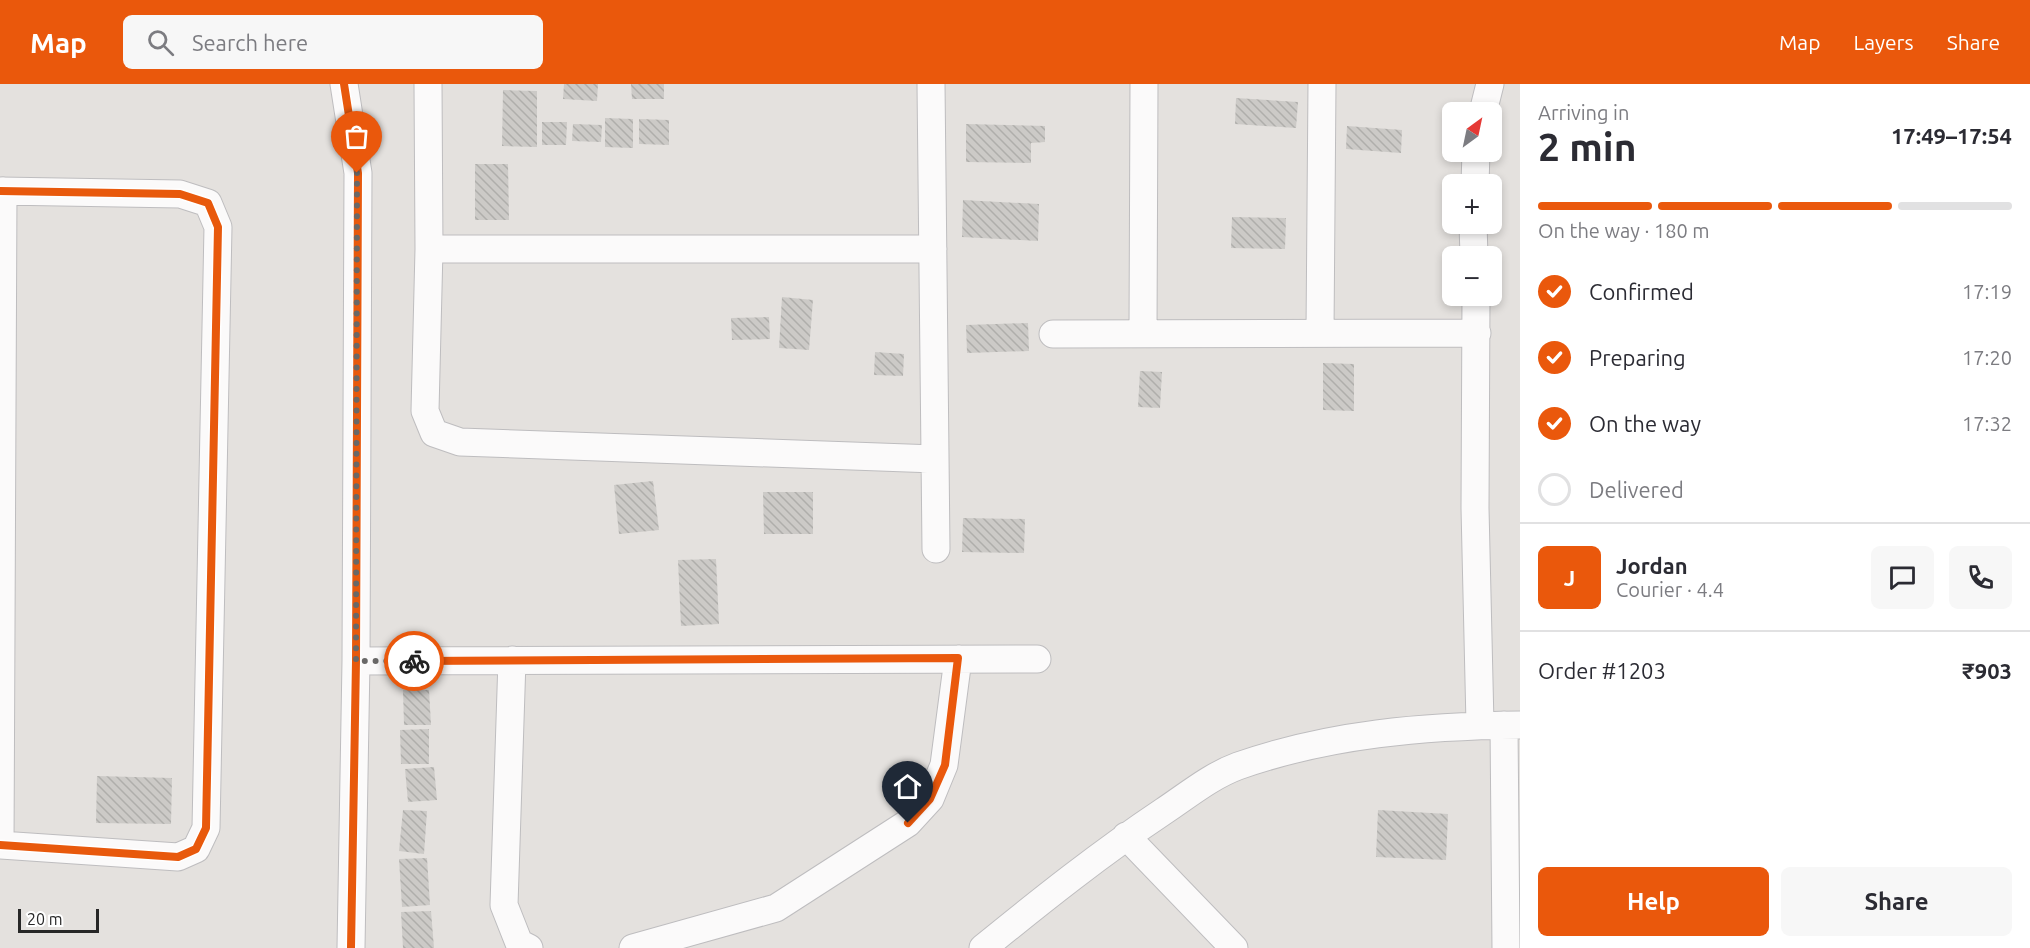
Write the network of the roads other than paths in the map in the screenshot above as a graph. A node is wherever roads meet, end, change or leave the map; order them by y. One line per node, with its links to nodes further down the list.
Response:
1 (344, 84): 21 (street)
2 (428, 84): 9 (street)
3 (932, 84): 10 (street)
4 (1144, 84): 13 (street)
5 (1322, 84): 12 (street)
6 (1490, 84): 7 (street)
7 (1486, 102)
8 (1, 191): 24 (street); 24 (street)
9 (429, 249): 10 (street); 16 (street)
10 (933, 249): 16 (street)
11 (1476, 306): 14 (street)
12 (1320, 332): 13 (street); 14 (street)
13 (1143, 333): 15 (street)
14 (1477, 333): 22 (street)
15 (1053, 334)
16 (935, 459): 17 (street)
17 (936, 549)
18 (958, 658): 19 (street); 20 (street); 27 (street)
19 (1037, 659)
20 (512, 660): 21 (street); 26 (street)
21 (356, 661): 25 (street)
22 (1501, 725): 23 (street); 30 (street)
23 (1126, 836): 28 (street); 29 (street)
24 (0, 845)
25 (351, 948)
26 (529, 948)
27 (633, 948)
28 (983, 948)
29 (1234, 948)
30 (1506, 948)

